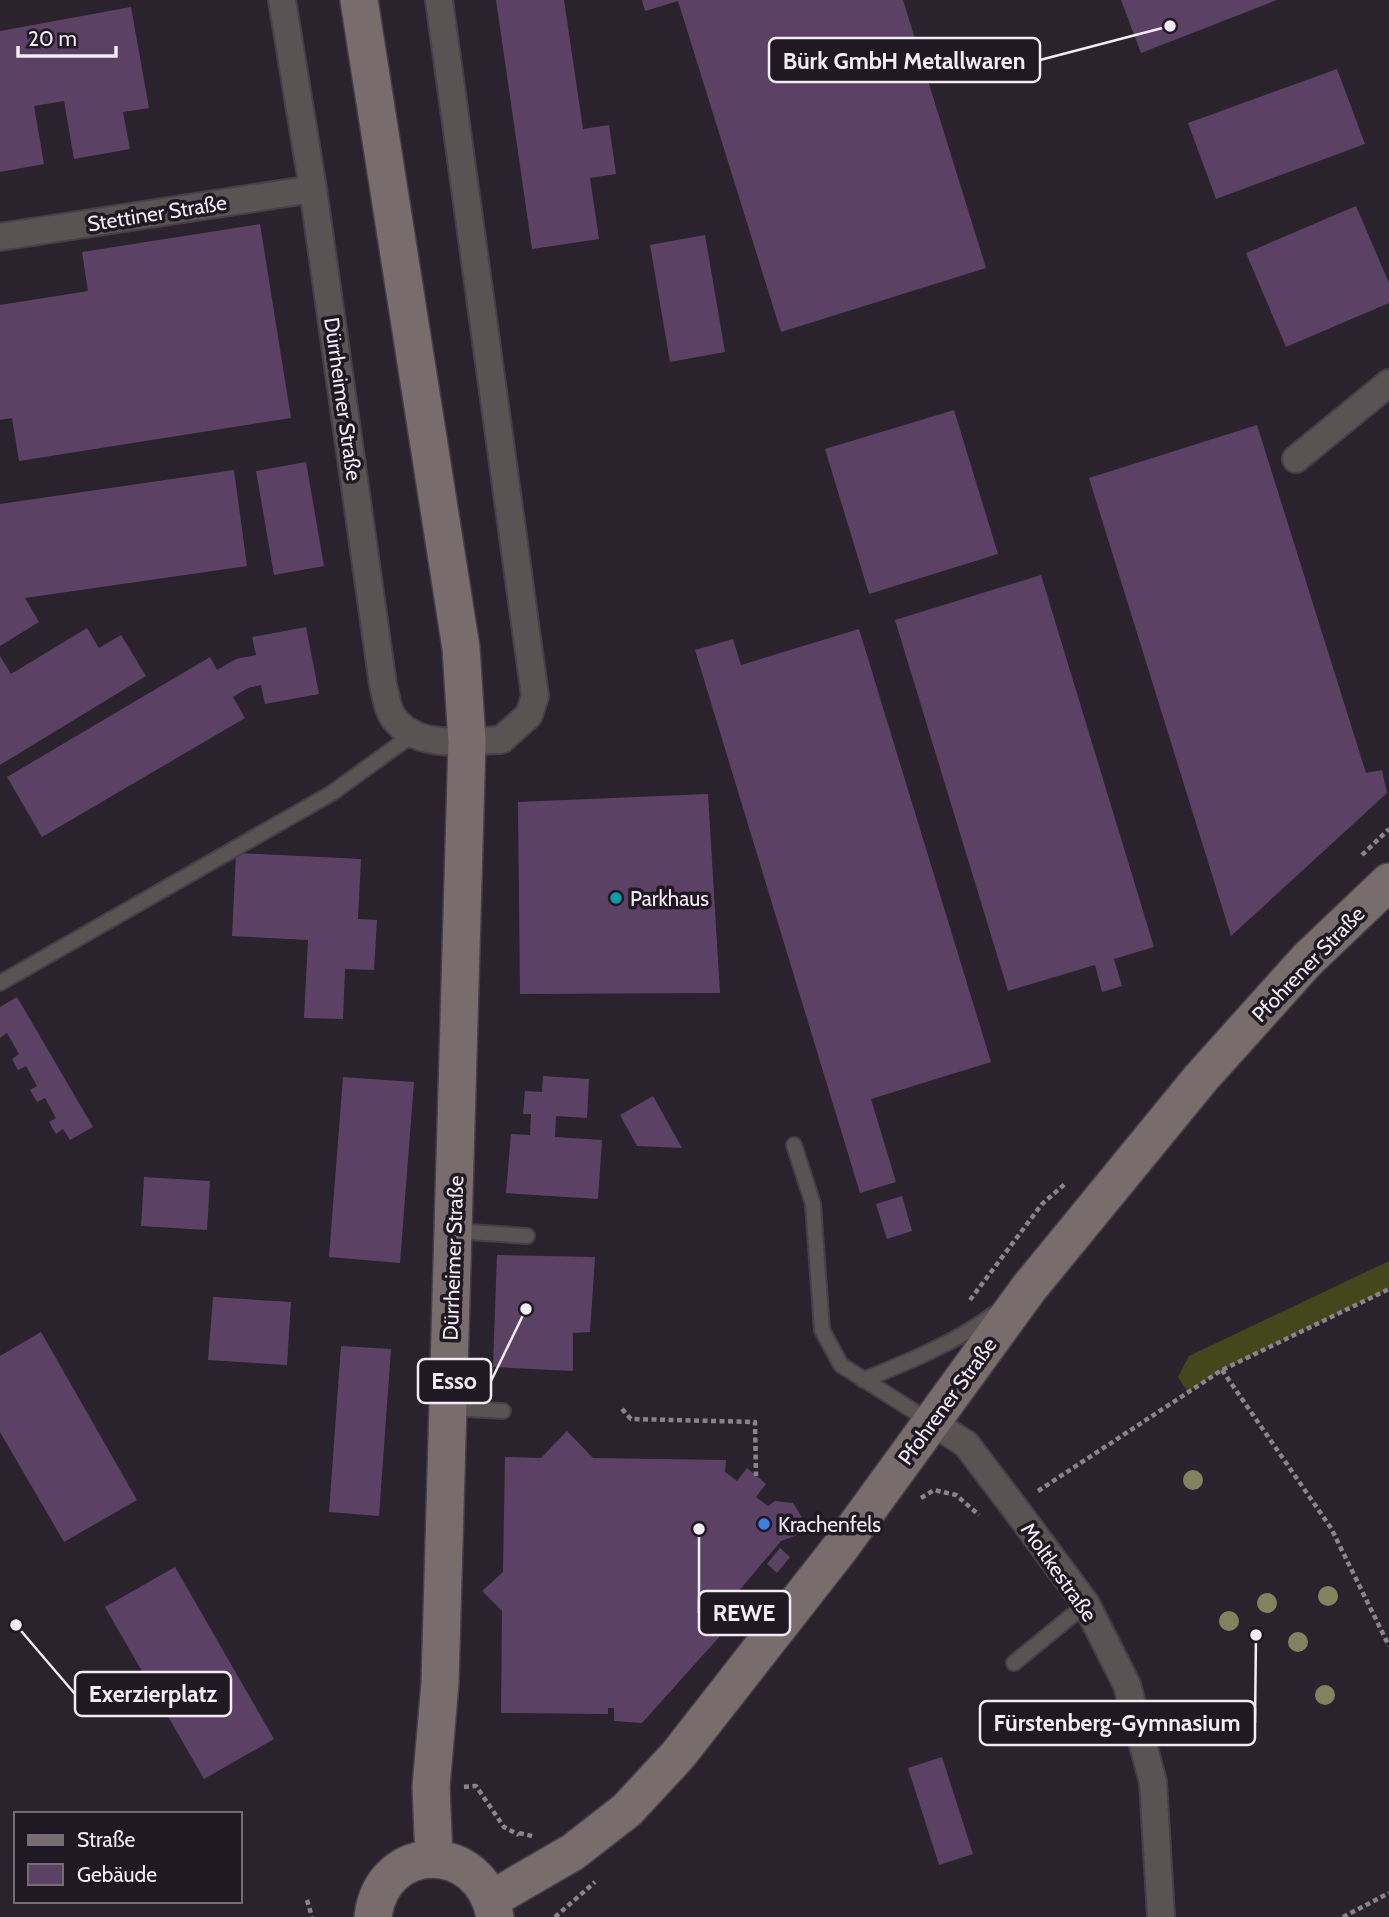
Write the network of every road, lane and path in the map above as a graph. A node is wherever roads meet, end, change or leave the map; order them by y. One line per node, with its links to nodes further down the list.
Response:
1 (282, 0): 4 (street, Dürrheimer Straße)
2 (359, 0): 9 (main road, Dürrheimer Straße)
3 (439, 0): 9 (street)
4 (313, 189): 5 (street, Stettiner Straße); 8 (street, Dürrheimer Straße)
5 (0, 237)
6 (1389, 383): 7 (street)
7 (1296, 459)
8 (412, 735): 9 (street); 11 (lane)
9 (467, 741): 13 (main road, Dürrheimer Straße)
10 (1389, 882): 15 (main road, Pfohrener Straße)
11 (0, 983)
12 (794, 1145): 18 (lane)
13 (454, 1231): 14 (lane); 19 (main road, Dürrheimer Straße)
14 (527, 1236)
15 (1029, 1288): 18 (lane); 22 (main road, Pfohrener Straße)
16 (1389, 1289): 17 (path)
17 (1222, 1370): 25 (path); 28 (path)
18 (863, 1380): 22 (lane)
19 (448, 1408): 21 (lane); 30 (main road, Dürrheimer Straße)
20 (622, 1409): 23 (path)
21 (503, 1411)
22 (932, 1422): 25 (street, Moltkestraße); 32 (main road, Pfohrener Straße)
23 (756, 1476)
24 (915, 1502): 26 (path)
25 (1014, 1507): 27 (street, Moltkestraße)
26 (985, 1519)
27 (1086, 1604): 29 (lane); 40 (street, Moltkestraße)
28 (1389, 1646)
29 (1014, 1663)
30 (431, 1787): 31 (main road, Dürrheimer Straße); 32 (path)
31 (434, 1858): 36 (main road); 39 (main road)
32 (538, 1873): 36 (main road, Pfohrener Straße); 37 (path)
33 (600, 1878): 37 (path)
34 (1389, 1893): 41 (path)
35 (307, 1900): 38 (path)
36 (494, 1908)
37 (557, 1915)
38 (312, 1917)
39 (373, 1917)
40 (1161, 1917)
41 (1343, 1917)

